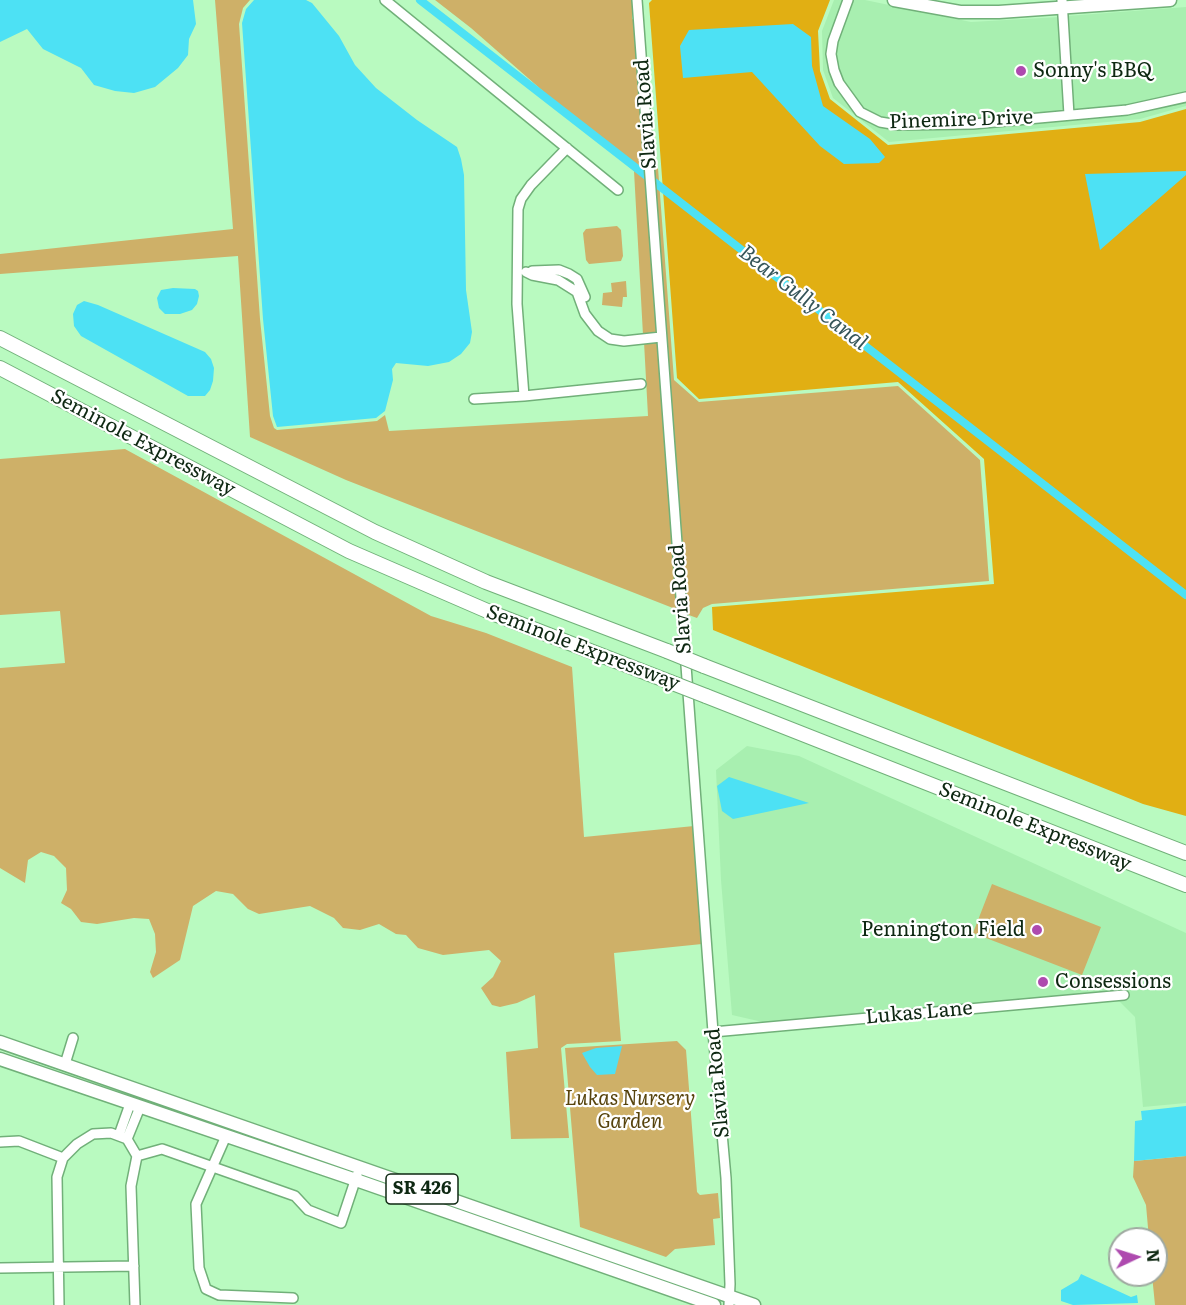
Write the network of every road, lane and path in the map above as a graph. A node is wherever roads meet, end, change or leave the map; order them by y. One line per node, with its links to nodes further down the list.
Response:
1 (385, 0): 9 (street)
2 (637, 0): 12 (street, Slavia Road)
3 (848, 0): 8 (street, Pinemire Drive)
4 (894, 0): 6 (main road)
5 (1170, 0): 6 (main road)
6 (1062, 4): 8 (street)
7 (1186, 97): 8 (street, Pinemire Drive)
8 (1069, 115)
9 (567, 148): 10 (street); 11 (street)
10 (618, 190)
11 (522, 272): 12 (street); 16 (street)
12 (661, 337): 23 (street, Slavia Road)
13 (0, 338): 18 (highway, Seminole Expressway, bridge)
14 (0, 368): 19 (highway, Seminole Expressway, bridge)
15 (641, 384): 16 (street)
16 (524, 396): 17 (street)
17 (474, 399)
18 (1186, 854)
19 (1132, 865): 20 (highway, Seminole Expressway); 21 (highway)
20 (1186, 885)
21 (1186, 895)
22 (1124, 995): 23 (street, Lukas Lane)
23 (713, 1032): 41 (street, Slavia Road)
24 (74, 1038): 27 (street)
25 (0, 1042): 27 (main road, SR 426)
26 (0, 1059): 28 (main road, SR 426)
27 (65, 1064): 34 (main road, SR 426)
28 (135, 1106): 29 (main road, SR 426); 30 (street)
29 (226, 1136): 35 (street); 36 (main road, SR 426)
30 (123, 1137): 32 (street); 33 (street)
31 (0, 1142): 33 (street)
32 (137, 1156): 35 (street); 38 (street)
33 (63, 1158): 37 (street)
34 (360, 1167): 36 (street); 41 (main road, SR 426)
35 (214, 1168): 36 (street); 40 (street)
36 (356, 1180): 44 (main road, SR 426)
37 (57, 1266): 38 (street); 39 (street); 42 (street)
38 (134, 1266): 43 (street)
39 (0, 1268)
40 (293, 1298)
41 (729, 1301): 45 (main road, SR 426)
42 (59, 1305)
43 (135, 1305)
44 (714, 1305)
45 (754, 1305)

